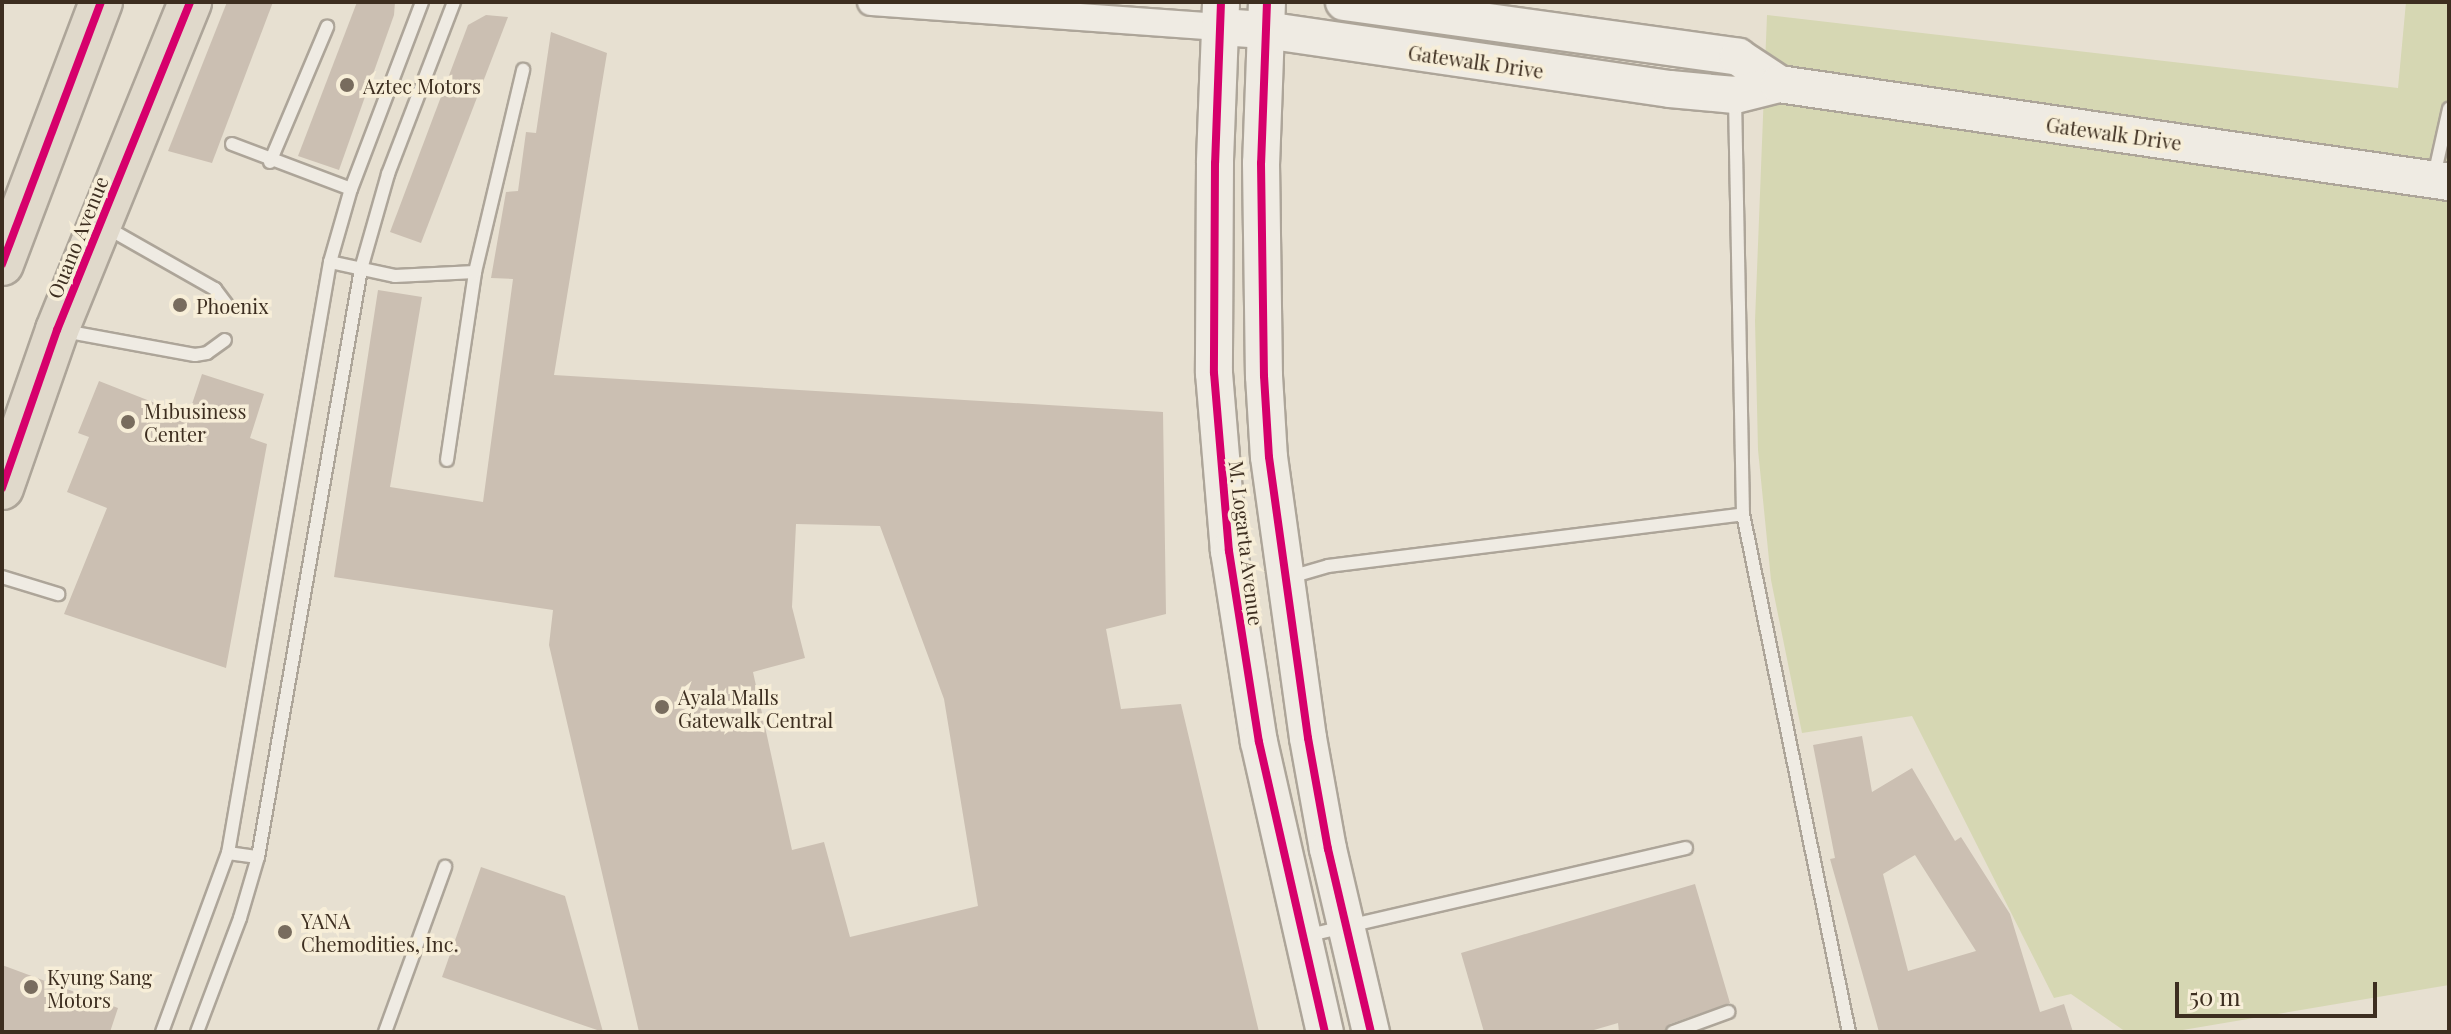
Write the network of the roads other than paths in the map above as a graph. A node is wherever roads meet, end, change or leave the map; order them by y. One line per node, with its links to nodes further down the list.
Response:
1 (101, 2): 19 (highway)
2 (190, 2): 17 (highway, Ouano Avenue)
3 (422, 2): 16 (lane)
4 (454, 2): 20 (lane)
5 (871, 2): 7 (street)
6 (1344, 2): 11 (main road, Gatewalk Drive)
7 (1221, 14): 8 (main road, Gatewalk Drive); 26 (main road, M. Logarta Avenue)
8 (1266, 16): 11 (main road, Gatewalk Drive); 25 (main road, M. Logarta Avenue)
9 (327, 27): 14 (lane)
10 (523, 70): 21 (lane)
11 (1736, 76): 15 (main road, Gatewalk Drive); 29 (lane)
12 (2449, 109): 15 (lane)
13 (232, 144): 14 (lane)
14 (270, 162): 16 (lane)
15 (2441, 181)
16 (351, 189): 18 (lane)
17 (100, 224): 22 (lane); 23 (highway, Ouano Avenue)
18 (330, 262): 20 (lane); 34 (lane)
19 (2, 264)
20 (361, 269): 21 (lane); 35 (lane)
21 (475, 272): 27 (lane)
22 (228, 306)
23 (57, 330): 24 (lane); 28 (highway, Ouano Avenue)
24 (225, 340)
25 (1269, 457): 26 (main road); 31 (main road, M. Logarta Avenue)
26 (1220, 458): 38 (main road, M. Logarta Avenue)
27 (447, 460)
28 (2, 488)
29 (1743, 514): 31 (lane); 46 (lane)
30 (2, 577): 32 (lane)
31 (1285, 578): 37 (main road, M. Logarta Avenue)
32 (58, 594)
33 (1686, 848): 37 (lane)
34 (228, 853): 35 (lane); 40 (lane)
35 (258, 857): 41 (lane)
36 (445, 867): 42 (lane)
37 (1347, 926): 38 (lane); 44 (main road, M. Logarta Avenue)
38 (1302, 937): 43 (main road, M. Logarta Avenue)
39 (1728, 1012): 45 (lane)
40 (162, 1032)
41 (197, 1032)
42 (385, 1032)
43 (1325, 1032)
44 (1371, 1032)
45 (1673, 1032)
46 (1849, 1032)

